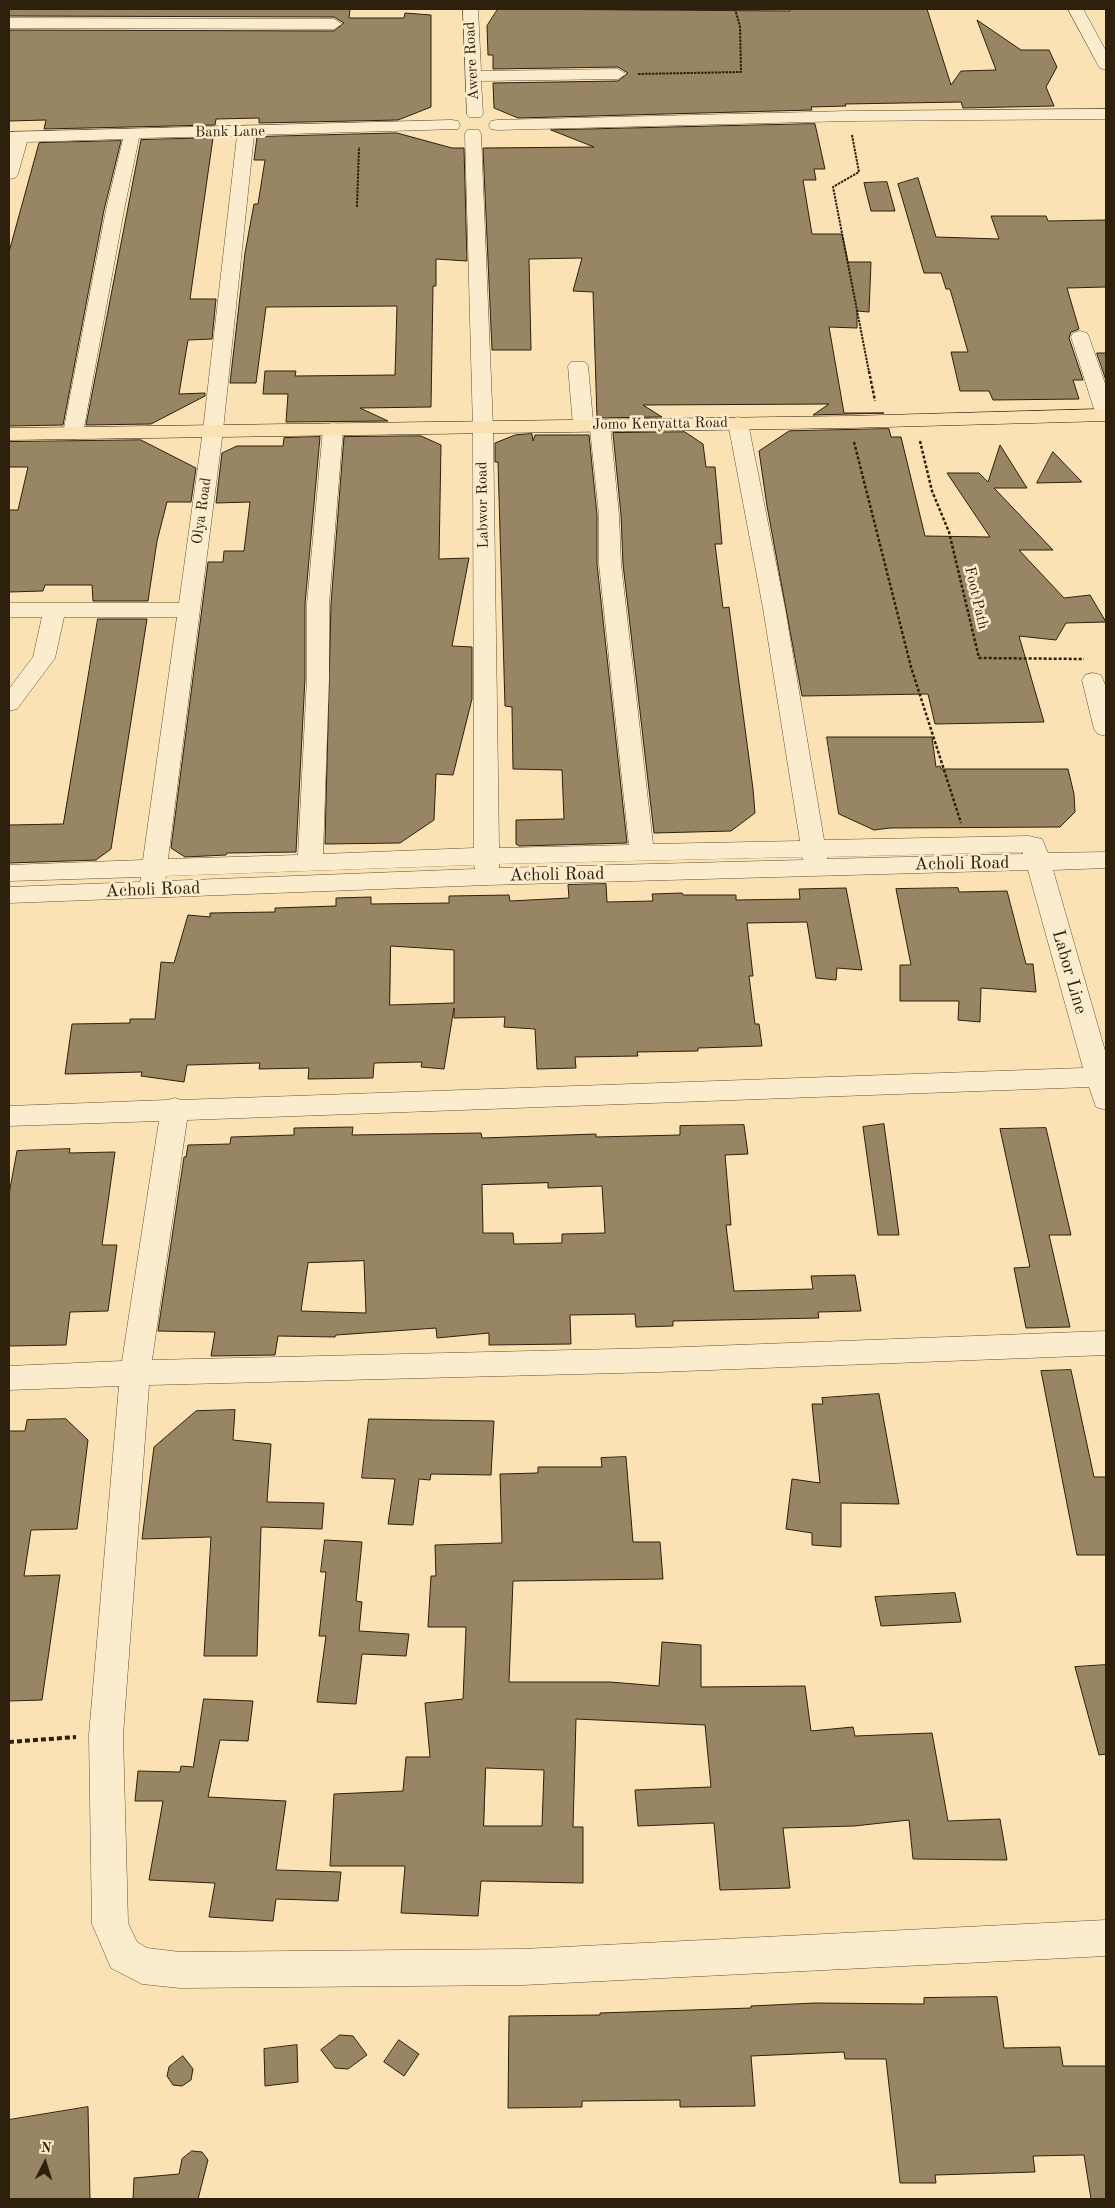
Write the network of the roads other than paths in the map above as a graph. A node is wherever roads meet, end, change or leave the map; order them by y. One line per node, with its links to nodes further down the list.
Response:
1 (470, 9): 7 (street, Awere Road)
2 (1075, 9): 5 (street)
3 (9, 23): 4 (street)
4 (334, 24)
5 (1106, 65)
6 (618, 74): 7 (street)
7 (475, 76): 9 (street, Awere Road)
8 (1106, 114): 9 (street)
9 (474, 124): 10 (street, Bank Lane); 19 (street, Labwor Road)
10 (246, 131): 11 (street, Bank Lane); 21 (street, Olya Road)
11 (132, 134): 12 (street, Bank Lane); 22 (street)
12 (14, 136): 13 (street)
13 (9, 174)
14 (1080, 337): 16 (street)
15 (578, 366): 18 (street)
16 (1106, 415): 17 (main road, Jomo Kenyatta Road)
17 (738, 424): 18 (main road, Jomo Kenyatta Road); 33 (street)
18 (592, 425): 19 (main road, Jomo Kenyatta Road); 31 (street)
19 (483, 428): 20 (main road, Jomo Kenyatta Road); 36 (street, Labwor Road)
20 (333, 429): 21 (main road, Jomo Kenyatta Road); 35 (street)
21 (213, 430): 22 (main road, Jomo Kenyatta Road); 25 (street, Olya Road)
22 (73, 433): 23 (main road, Jomo Kenyatta Road)
23 (9, 434)
24 (9, 610): 26 (street)
25 (188, 610): 26 (street); 38 (street, Olya Road)
26 (54, 611): 28 (street)
27 (1091, 670): 29 (street)
28 (9, 704)
29 (1106, 729)
30 (1106, 842): 32 (street, Acholi Road)
31 (642, 852): 33 (street, Acholi Road); 36 (street, Acholi Road)
32 (1036, 853): 33 (street, Acholi Road); 33 (street, Acholi Road); 34 (street, Acholi Road); 40 (street, Labor Line)
33 (814, 858): 36 (street, Acholi Road)
34 (1106, 860)
35 (310, 862): 36 (street, Acholi Road); 38 (street, Acholi Road)
36 (487, 866): 38 (street, Acholi Road)
37 (9, 873): 38 (street, Acholi Road)
38 (153, 879): 39 (street, Acholi Road)
39 (9, 894)
40 (1103, 1088): 41 (street)
41 (176, 1108): 42 (street); 44 (street)
42 (9, 1116)
43 (1106, 1343): 44 (street)
44 (135, 1372): 45 (street); 46 (street)
45 (9, 1378)
46 (1106, 1938)

